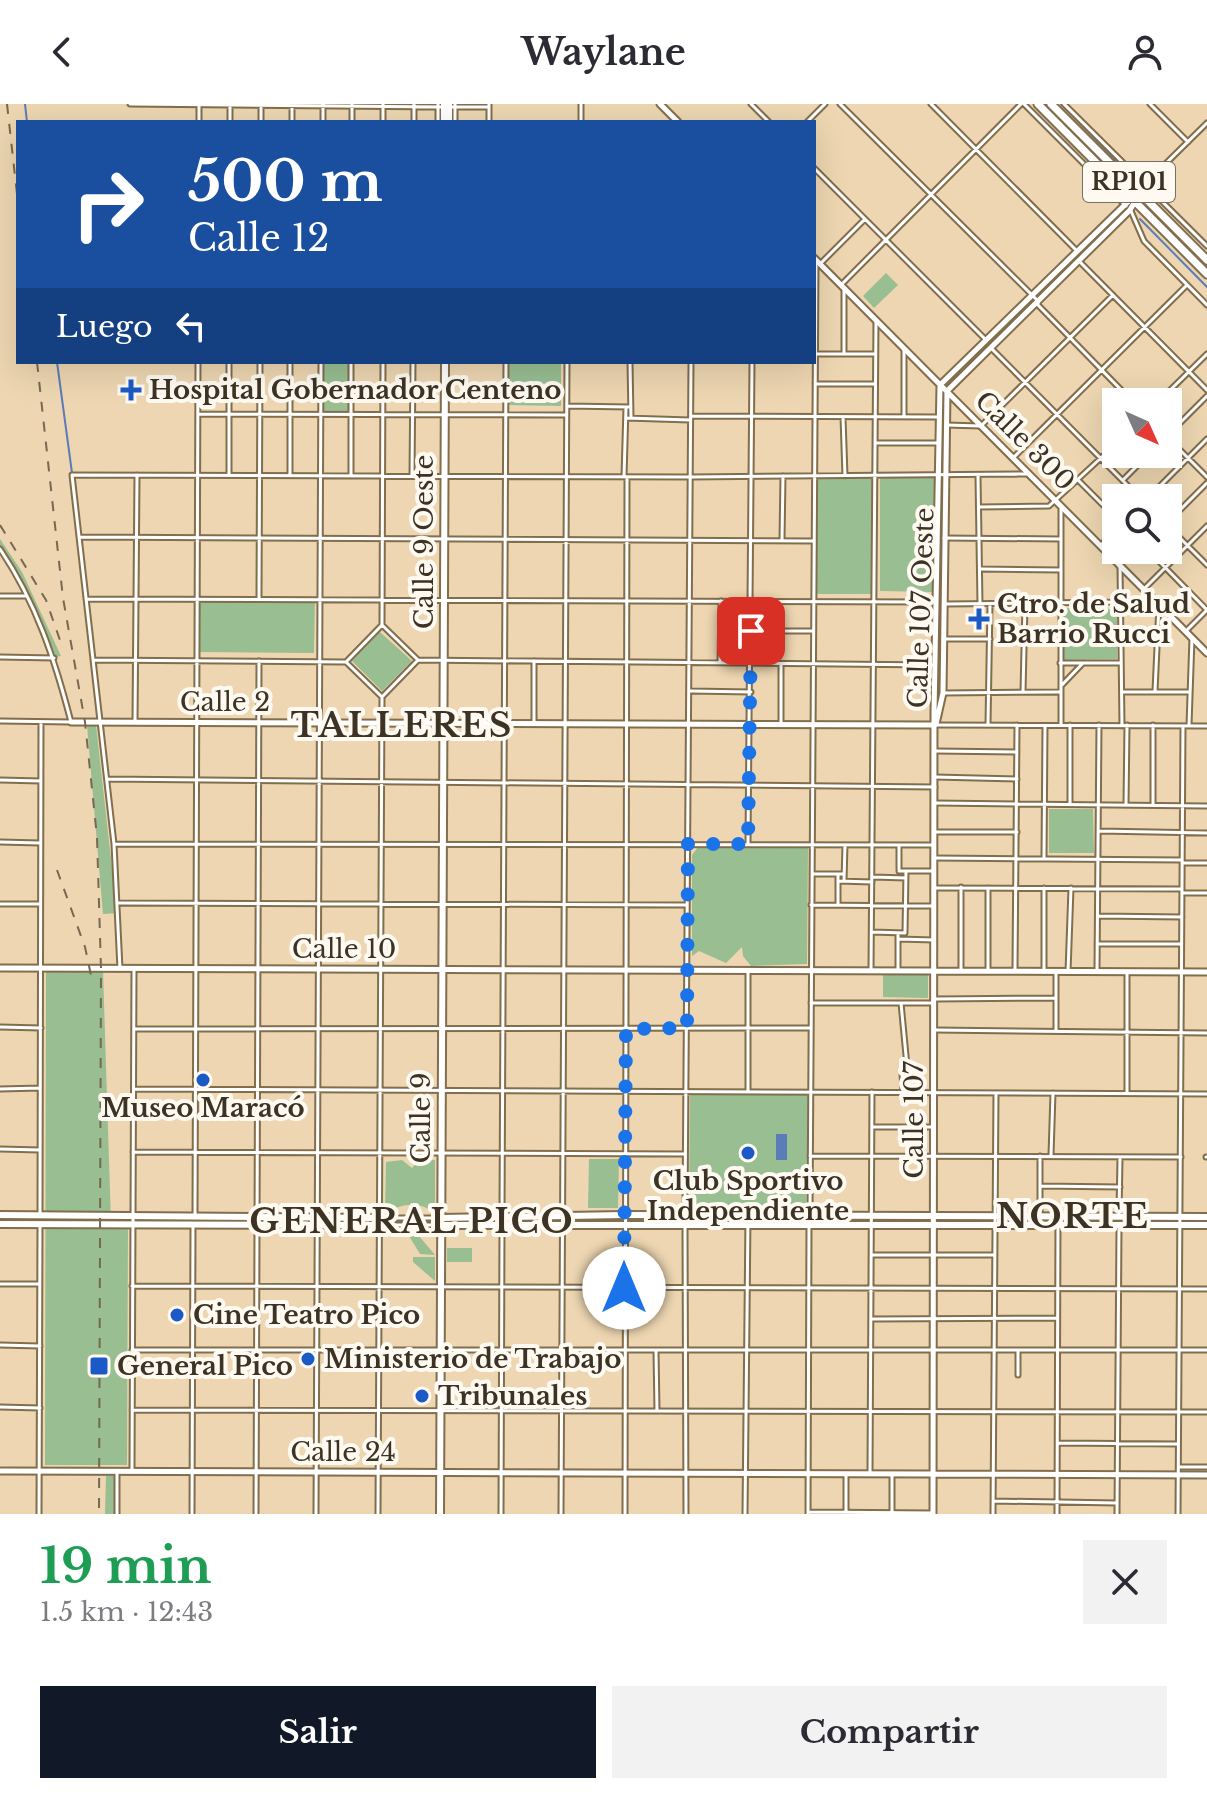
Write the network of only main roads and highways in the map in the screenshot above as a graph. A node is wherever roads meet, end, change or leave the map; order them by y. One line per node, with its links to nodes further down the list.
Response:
1 (1038, 104): 4 (main road, RP101)
2 (1051, 104): 3 (main road, RP101)
3 (1207, 260)
4 (1207, 274)
5 (445, 364): 6 (main road, Calle 9 Oeste)
6 (443, 722): 14 (main road, Calle 9)
7 (0, 1215): 12 (main road)
8 (1207, 1217): 11 (main road)
9 (996, 1220): 10 (main road); 10 (main road); 14 (main road)
10 (1058, 1220): 11 (main road)
11 (1179, 1220): 16 (main road)
12 (194, 1221): 13 (main road); 15 (main road)
13 (257, 1221): 13 (main road)
14 (441, 1222): 17 (main road, Calle 9)
15 (0, 1224)
16 (1207, 1225)
17 (440, 1514)

